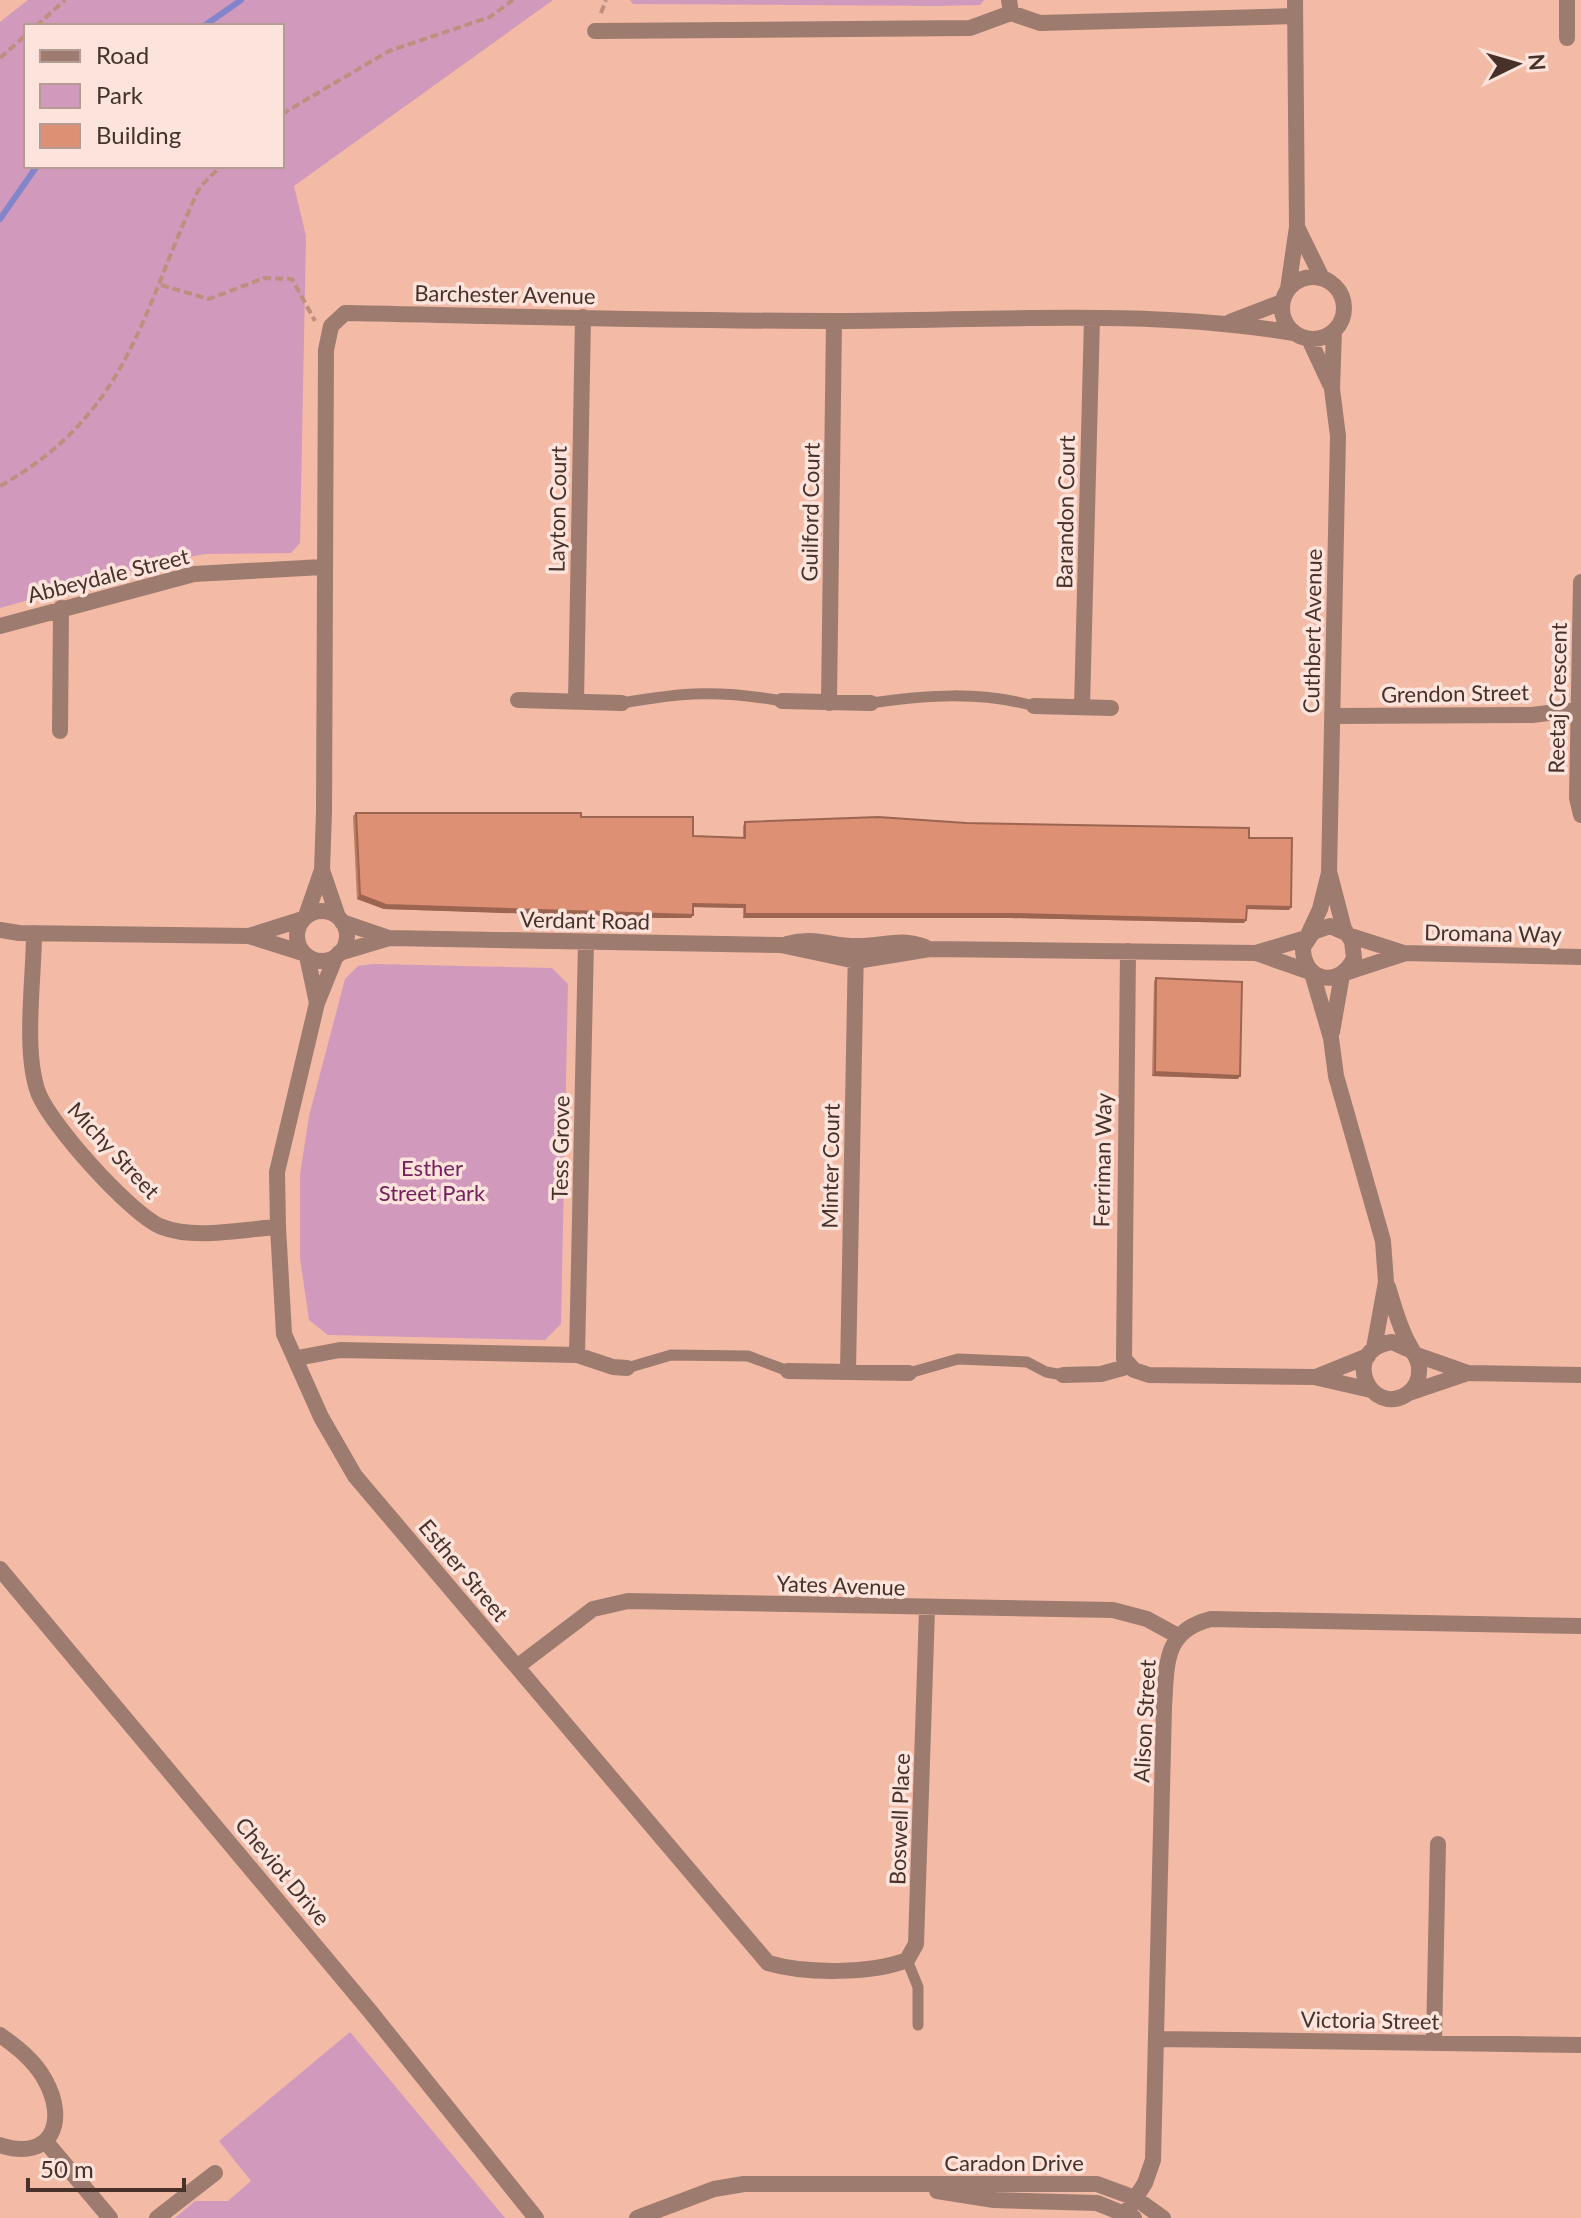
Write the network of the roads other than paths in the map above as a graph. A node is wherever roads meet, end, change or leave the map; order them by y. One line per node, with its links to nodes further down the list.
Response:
1 (1567, 0): 5 (street)
2 (1010, 6): 3 (street); 4 (street)
3 (1295, 8): 6 (street)
4 (595, 31)
5 (1567, 38)
6 (1297, 227): 7 (street); 8 (street)
7 (1322, 278): 8 (street); 13 (street)
8 (1285, 296): 12 (street, Barchester Avenue); 14 (street)
9 (583, 317): 11 (street, Barchester Avenue); 16 (street, Barchester Avenue); 21 (street, Layton Court)
10 (1092, 318): 11 (street, Barchester Avenue); 12 (street, Barchester Avenue); 27 (street, Barandon Court)
11 (834, 321): 24 (street, Guilford Court)
12 (1229, 322): 14 (street, Barchester Avenue)
13 (1334, 331): 14 (street); 15 (street, Cuthbert Avenue)
14 (1301, 336): 15 (street, Cuthbert Avenue)
15 (1332, 389): 30 (street, Cuthbert Avenue)
16 (323, 567): 18 (street, Abbeydale Street); 33 (street)
17 (1581, 582): 29 (street, Reetaj Crescent)
18 (61, 608): 19 (street, Abbeydale Street); 31 (street)
19 (0, 626)
20 (518, 700): 21 (street)
21 (576, 701): 23 (street)
22 (782, 701): 23 (lane); 24 (street)
23 (622, 703)
24 (829, 703): 25 (street)
25 (871, 703): 26 (lane)
26 (1034, 706): 27 (street)
27 (1082, 707): 28 (street)
28 (1111, 708)
29 (1580, 709): 30 (street, Grendon Street); 32 (street, Reetaj Crescent)
30 (1332, 716): 34 (street, Cuthbert Avenue)
31 (60, 731)
32 (1581, 815)
33 (322, 870): 35 (street); 36 (street)
34 (1329, 873): 39 (street, Cuthbert Avenue); 42 (street, Cuthbert Avenue)
35 (304, 918): 36 (street); 40 (street); 48 (street)
36 (340, 920): 41 (street, Verdant Road); 49 (street)
37 (0, 930): 38 (street)
38 (34, 933): 40 (street); 55 (street, Michy Street)
39 (1347, 934): 42 (street); 46 (street, Dromana Way); 52 (street)
40 (249, 936): 48 (street)
41 (389, 938): 43 (street, Verdant Road); 49 (street, Verdant Road)
42 (1307, 938): 45 (street, Verdant Road); 51 (street)
43 (586, 942): 47 (street, Verdant Road); 59 (street, Tess Grove)
44 (1128, 951): 45 (street, Verdant Road); 47 (street, Verdant Road); 61 (street, Ferriman Way)
45 (1256, 953): 51 (street, Verdant Road)
46 (1404, 953): 50 (street, Dromana Way); 52 (street, Dromana Way)
47 (856, 954): 64 (street, Minter Court)
48 (305, 955): 49 (street); 53 (street, Esther Street)
49 (338, 955): 53 (street, Esther Street)
50 (1581, 957)
51 (1311, 973): 52 (street); 54 (street)
52 (1342, 975): 54 (street)
53 (317, 1003): 55 (street, Esther Street)
54 (1331, 1038): 56 (street)
55 (278, 1227): 60 (street, Esther Street)
56 (1386, 1282): 57 (street); 58 (street)
57 (1371, 1352): 58 (street); 69 (street); 70 (street)
58 (1413, 1353): 66 (street); 71 (street)
59 (577, 1355): 60 (street); 62 (street)
60 (297, 1358): 76 (street, Esther Street)
61 (1130, 1366): 67 (street); 69 (street)
62 (627, 1368): 63 (lane)
63 (788, 1371): 64 (street)
64 (848, 1371): 65 (street)
65 (909, 1373): 67 (lane)
66 (1468, 1373): 68 (street); 71 (street)
67 (1063, 1375)
68 (1581, 1375)
69 (1314, 1377): 70 (street)
70 (1371, 1390): 71 (street)
71 (1408, 1394)
72 (1, 1565): 87 (street, Cheviot Drive)
73 (927, 1609): 75 (street, Yates Avenue); 76 (street, Yates Avenue); 78 (street, Boswell Place)
74 (1581, 1626): 75 (street, Alison Street)
75 (1178, 1636): 81 (street, Alison Street)
76 (518, 1666): 78 (street, Esther Street)
77 (1438, 1844): 82 (street)
78 (907, 1960): 79 (lane)
79 (918, 2025)
80 (0, 2035): 84 (street)
81 (1159, 2039): 82 (street, Victoria Street); 88 (street, Alison Street)
82 (1434, 2043): 83 (street, Victoria Street)
83 (1581, 2045)
84 (46, 2142): 85 (street); 90 (street)
85 (0, 2145)
86 (215, 2173): 91 (street)
87 (525, 2201): 92 (street, Cheviot Drive); 93 (street, Cheviot Drive)
88 (1132, 2210): 89 (street, Caradon Drive); 95 (street, Caradon Drive)
89 (656, 2212): 94 (street, Caradon Drive)
90 (110, 2218)
91 (157, 2218)
92 (536, 2218)
93 (551, 2218)
94 (637, 2218)
95 (1163, 2218)

